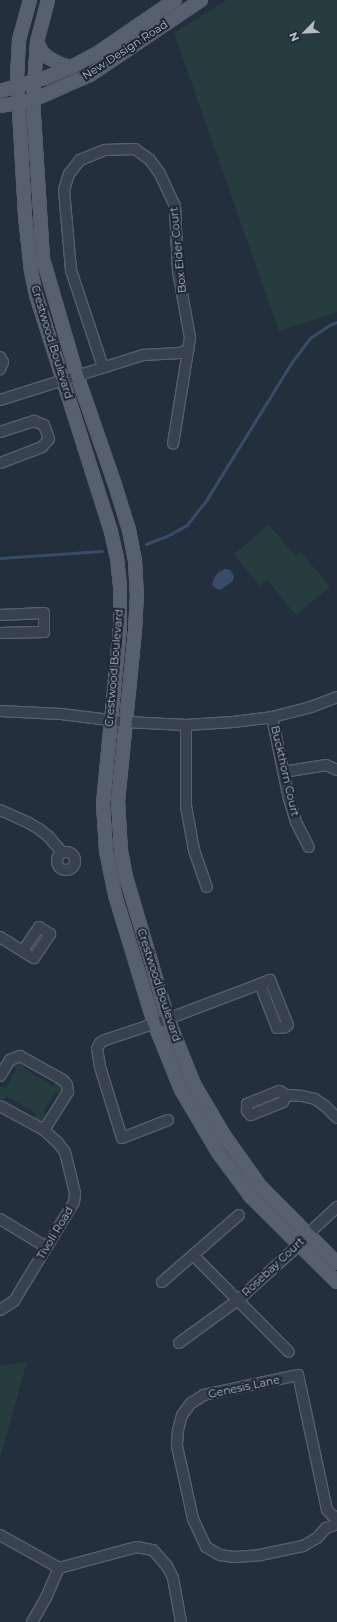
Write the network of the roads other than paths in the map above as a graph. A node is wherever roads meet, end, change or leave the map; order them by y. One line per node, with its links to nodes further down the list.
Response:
1 (30, 0): 8 (main road, Crestwood Boulevard)
2 (48, 0): 5 (main road, Crestwood Boulevard)
3 (174, 0): 6 (main road, New Design Road)
4 (201, 0): 10 (main road, New Design Road)
5 (37, 42): 6 (main road); 7 (main road, Crestwood Boulevard)
6 (71, 67): 7 (main road, New Design Road)
7 (34, 82): 8 (main road, New Design Road); 10 (main road, Crestwood Boulevard)
8 (18, 86): 9 (main road, New Design Road); 11 (main road, Crestwood Boulevard)
9 (0, 91)
10 (33, 100): 11 (main road, New Design Road); 14 (main road, Crestwood Boulevard)
11 (20, 103): 12 (main road, New Design Road); 13 (main road, Crestwood Boulevard)
12 (0, 106)
13 (25, 216): 14 (main road); 20 (main road, Crestwood Boulevard)
14 (50, 287): 19 (main road, Crestwood Boulevard)
15 (188, 350): 17 (street); 17 (street, Box Elder Court); 23 (street, Box Elder Court)
16 (0, 357): 18 (street)
17 (103, 367): 19 (street)
18 (0, 369)
19 (77, 375): 20 (street); 31 (main road, Crestwood Boulevard)
20 (63, 380): 21 (street); 30 (main road, Crestwood Boulevard)
21 (0, 400)
22 (0, 432): 24 (street)
23 (173, 444)
24 (0, 463)
25 (0, 615): 26 (street)
26 (0, 634)
27 (337, 697): 29 (street)
28 (0, 711): 30 (street)
29 (272, 717): 32 (street); 34 (street, Buckthorn Court)
30 (110, 720): 31 (street); 43 (main road, Crestwood Boulevard)
31 (126, 722): 32 (street); 42 (main road, Crestwood Boulevard)
32 (186, 725): 38 (street)
33 (337, 770): 34 (street)
34 (283, 772): 36 (street, Buckthorn Court)
35 (0, 810): 37 (street)
36 (309, 847)
37 (62, 852)
38 (207, 887)
39 (0, 937): 40 (street)
40 (23, 951)
41 (260, 984): 42 (street)
42 (168, 1019): 43 (street); 53 (main road, Crestwood Boulevard)
43 (154, 1023): 48 (street); 54 (main road, Crestwood Boulevard)
44 (0, 1076): 49 (street)
45 (287, 1095): 47 (street)
46 (0, 1106): 49 (street, Tivoli Road)
47 (337, 1118)
48 (168, 1120)
49 (44, 1130): 55 (street, Tivoli Road)
50 (337, 1207): 53 (street, Rosebay Court)
51 (239, 1215): 56 (street)
52 (0, 1219): 55 (street)
53 (308, 1234): 54 (street, Rosebay Court); 57 (main road, Crestwood Boulevard)
54 (300, 1244): 59 (main road, Crestwood Boulevard); 60 (street, Rosebay Court)
55 (46, 1247): 61 (street, Tivoli Road)
56 (193, 1255): 58 (street); 60 (street, Rosebay Court)
57 (337, 1264)
58 (162, 1282)
59 (337, 1282)
60 (238, 1300): 62 (street, Rosebay Court); 63 (street, Rosebay Court)
61 (0, 1310)
62 (179, 1343)
63 (289, 1352)
64 (337, 1518): 65 (street, Genesis Lane)
65 (337, 1524)
66 (0, 1535): 67 (street)
67 (59, 1568): 68 (street); 69 (street)
68 (32, 1622)
69 (181, 1622)

